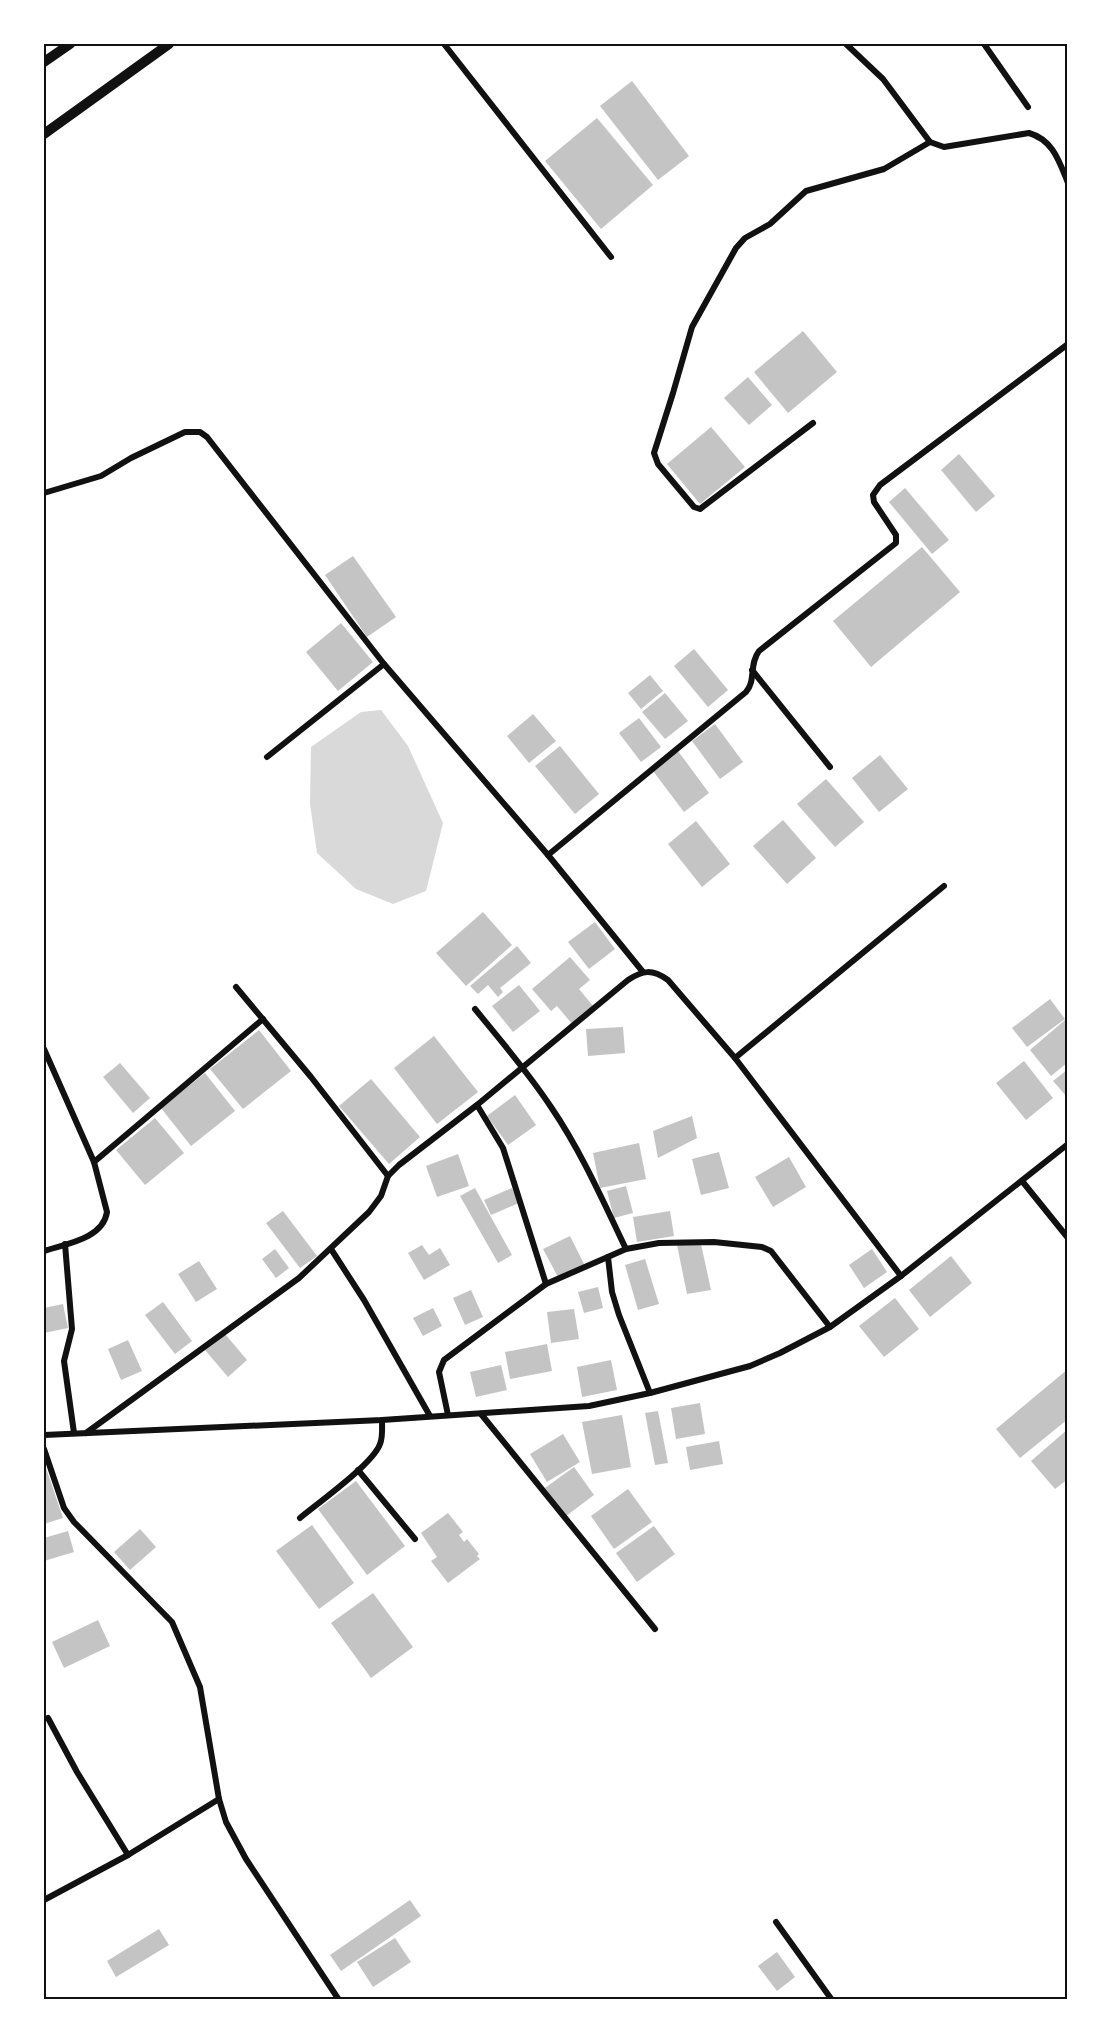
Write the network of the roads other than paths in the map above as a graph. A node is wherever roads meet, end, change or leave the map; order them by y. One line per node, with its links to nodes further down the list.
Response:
1 (70, 44): 6 (street)
2 (170, 44): 8 (street)
3 (444, 44): 11 (street)
4 (846, 44): 9 (street)
5 (984, 44): 7 (street)
6 (44, 62)
7 (1028, 107)
8 (44, 134)
9 (930, 142): 10 (street); 13 (street)
10 (1068, 183)
11 (611, 257)
12 (1068, 344): 16 (street)
13 (813, 423)
14 (44, 493): 15 (street)
15 (384, 664): 17 (street); 19 (street)
16 (752, 670): 18 (street); 19 (street)
17 (267, 756)
18 (830, 767)
19 (549, 855): 21 (street)
20 (944, 886): 26 (street)
21 (643, 972): 26 (street); 27 (street)
22 (236, 987): 24 (street)
23 (475, 1009): 27 (street)
24 (263, 1019): 30 (street); 31 (street)
25 (44, 1049): 30 (street)
26 (735, 1058): 39 (street)
27 (524, 1067): 28 (street); 36 (street)
28 (477, 1105): 31 (street); 40 (street)
29 (1068, 1144): 32 (street)
30 (94, 1162): 34 (street)
31 (388, 1176): 35 (street)
32 (1022, 1180): 33 (street); 39 (street)
33 (1068, 1238)
34 (65, 1244): 37 (street); 47 (street)
35 (331, 1249): 45 (street); 48 (street)
36 (626, 1249): 38 (street); 41 (street)
37 (44, 1251)
38 (608, 1257): 40 (street); 42 (street)
39 (901, 1276): 41 (street)
40 (546, 1284): 44 (street)
41 (830, 1326): 42 (street)
42 (650, 1393): 43 (street)
43 (481, 1414): 44 (street); 54 (street)
44 (448, 1415): 45 (street)
45 (430, 1416): 46 (street)
46 (382, 1420): 48 (street); 51 (street)
47 (74, 1433): 48 (street); 49 (street)
48 (86, 1433)
49 (44, 1435)
50 (44, 1449): 56 (street)
51 (358, 1470): 52 (street); 53 (street)
52 (300, 1518)
53 (415, 1539)
54 (655, 1629)
55 (48, 1718): 57 (street)
56 (219, 1799): 57 (street); 60 (street)
57 (128, 1854): 58 (street)
58 (44, 1900)
59 (776, 1922): 61 (street)
60 (339, 2000)
61 (832, 2000)

